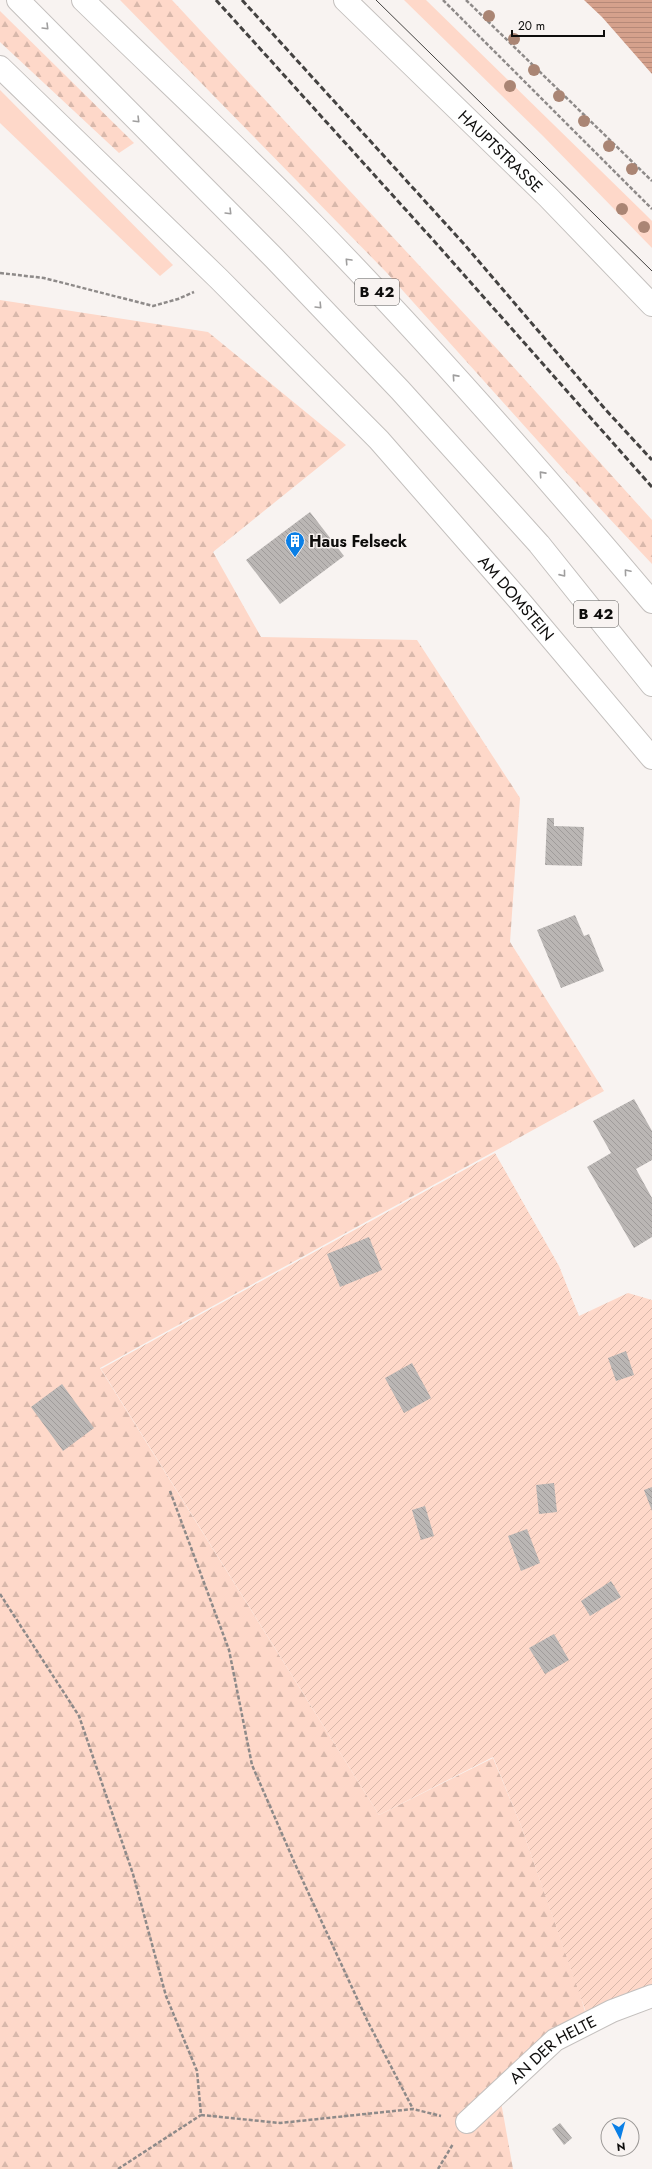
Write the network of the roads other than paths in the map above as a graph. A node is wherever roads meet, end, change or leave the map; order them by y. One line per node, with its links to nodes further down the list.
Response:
1 (18, 0): 7 (main road, B 42, one-way to 7)
2 (83, 0): 6 (main road, B 42, one-way to 2)
3 (346, 0): 5 (main road, HAUPTSTRASSE)
4 (0, 67): 8 (main road, AM DOMSTEIN)
5 (652, 305)
6 (652, 602)
7 (652, 685)
8 (652, 758)
9 (652, 1996): 10 (main road, AN DER HELTE)
10 (467, 2122)

